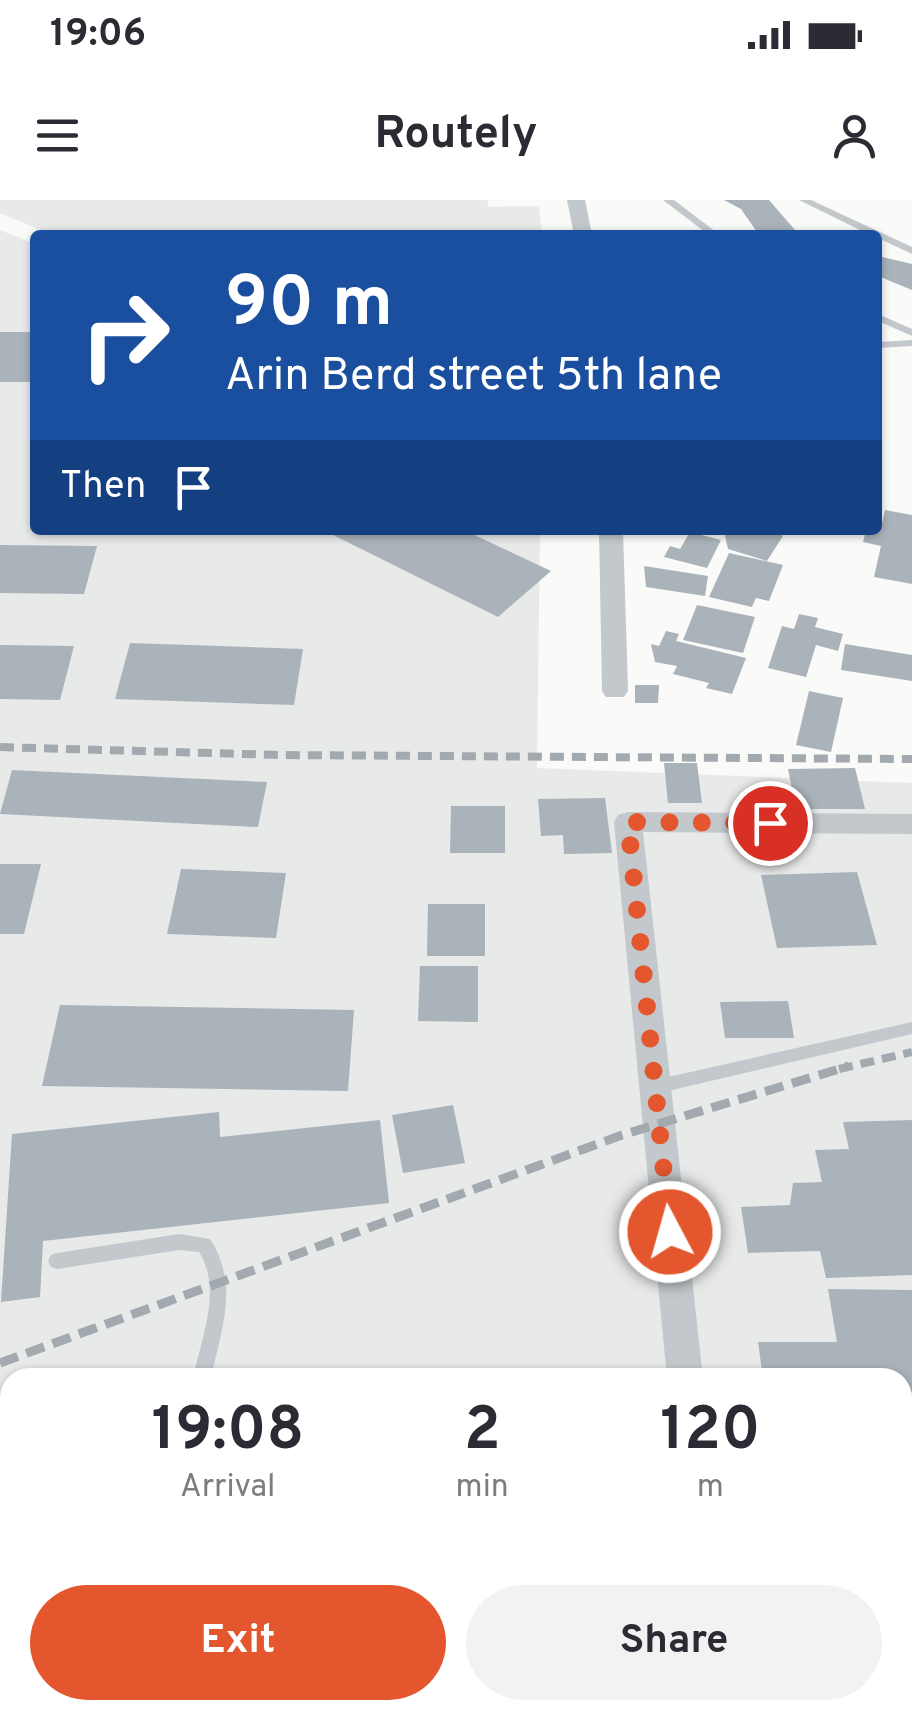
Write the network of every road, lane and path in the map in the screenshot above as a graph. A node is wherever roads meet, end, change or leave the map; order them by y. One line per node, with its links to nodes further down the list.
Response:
1 (576, 200): 4 (street)
2 (668, 200): 5 (lane)
3 (804, 200): 6 (lane)
4 (582, 230)
5 (708, 230)
6 (867, 230)
7 (882, 237): 8 (lane)
8 (912, 251)
9 (882, 318): 10 (lane)
10 (912, 332)
11 (912, 343): 12 (lane)
12 (882, 345)
13 (611, 535): 14 (street)
14 (615, 691)
15 (912, 824): 17 (street)
16 (912, 1028): 17 (lane)
17 (655, 1087): 20 (street)
18 (57, 1261): 19 (lane)
19 (204, 1368)
20 (683, 1368)

